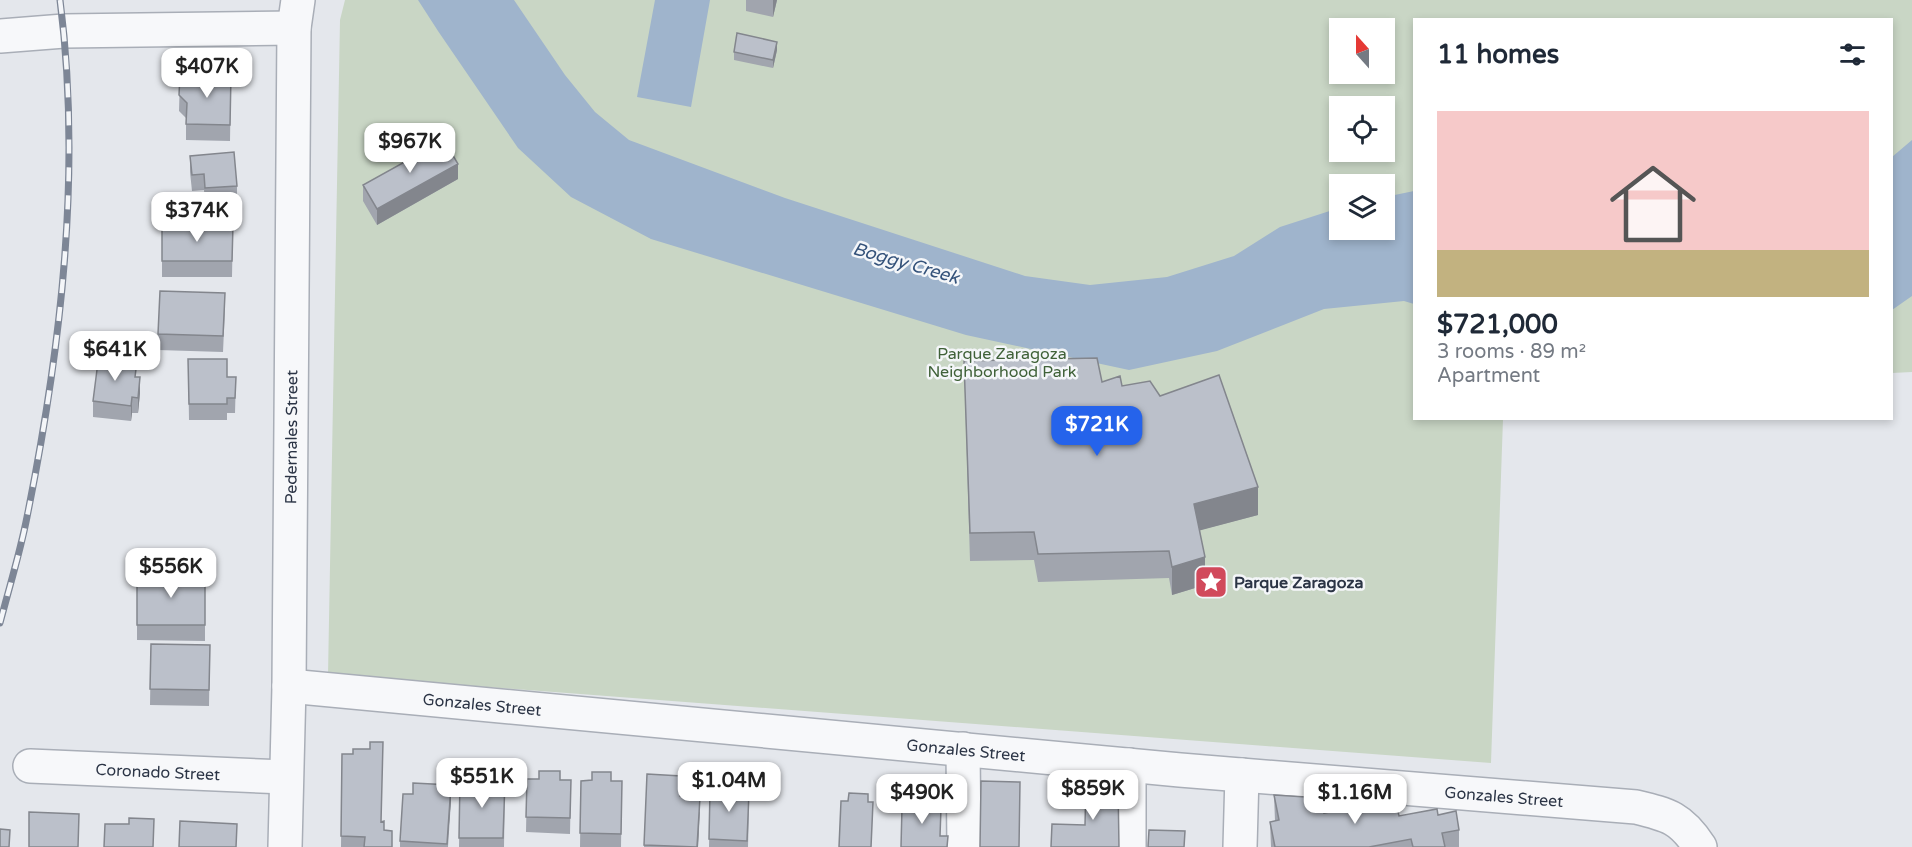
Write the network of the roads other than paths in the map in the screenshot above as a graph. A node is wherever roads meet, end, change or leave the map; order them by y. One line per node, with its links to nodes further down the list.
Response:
1 (296, 14): 2 (street); 3 (street, Pedernales Street)
2 (0, 36)
3 (289, 686): 4 (street, Gonzales Street); 8 (street, Pedernales Street)
4 (963, 749): 5 (street, Gonzales Street); 10 (street)
5 (1130, 765): 7 (street, Gonzales Street); 11 (street)
6 (30, 766): 8 (street, Coronado Street)
7 (1242, 775): 12 (street); 13 (street, Gonzales Street)
8 (285, 777): 9 (street, Pedernales Street)
9 (285, 847)
10 (964, 847)
11 (1129, 847)
12 (1240, 847)
13 (1700, 847)

